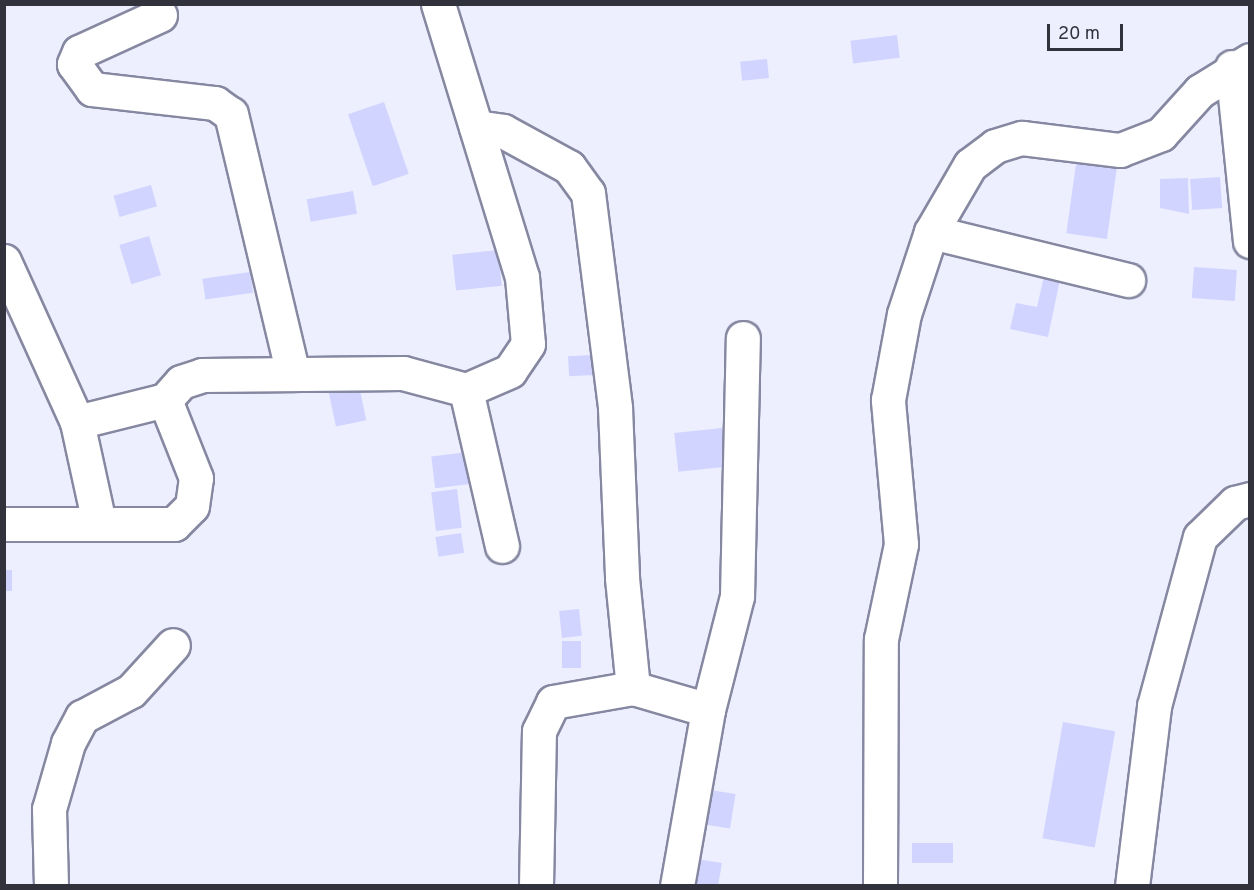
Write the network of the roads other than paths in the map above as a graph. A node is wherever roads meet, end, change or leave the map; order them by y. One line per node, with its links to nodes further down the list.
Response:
1 (438, 4): 4 (street)
2 (160, 15): 10 (street)
3 (1241, 63): 5 (street); 6 (street)
4 (476, 127): 11 (street); 19 (street)
5 (931, 232): 8 (street); 24 (street)
6 (1250, 241)
7 (4, 261): 13 (street)
8 (1128, 280)
9 (743, 338): 20 (street)
10 (293, 374): 11 (street); 12 (street)
11 (466, 390): 17 (street)
12 (165, 400): 13 (street); 15 (street)
13 (77, 422): 15 (street)
14 (1250, 499): 25 (street)
15 (99, 523): 16 (street)
16 (4, 524)
17 (502, 546)
18 (173, 645): 21 (street)
19 (633, 688): 20 (street); 22 (street)
20 (708, 710): 23 (street)
21 (51, 885)
22 (536, 885)
23 (677, 885)
24 (880, 885)
25 (1132, 885)

